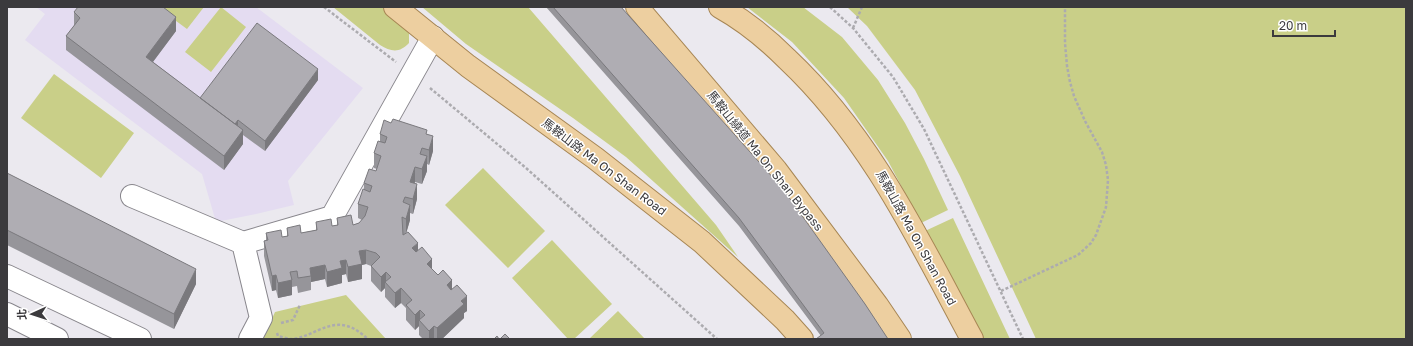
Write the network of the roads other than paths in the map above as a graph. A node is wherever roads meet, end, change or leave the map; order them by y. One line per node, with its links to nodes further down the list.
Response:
1 (395, 7): 4 (main road, 馬鞍山路 Ma On Shan Road)
2 (637, 7): 13 (main road, 馬鞍山繞道 Ma On Shan Bypass)
3 (720, 7): 14 (main road, 馬鞍山路 Ma On Shan Road)
4 (433, 38): 6 (street); 12 (main road, 馬鞍山路 Ma On Shan Road)
5 (132, 196): 6 (street)
6 (243, 243): 11 (street)
7 (7, 276): 10 (street)
8 (7, 314): 9 (street)
9 (57, 339)
10 (140, 339)
11 (250, 339)
12 (802, 339)
13 (900, 339)
14 (972, 339)

